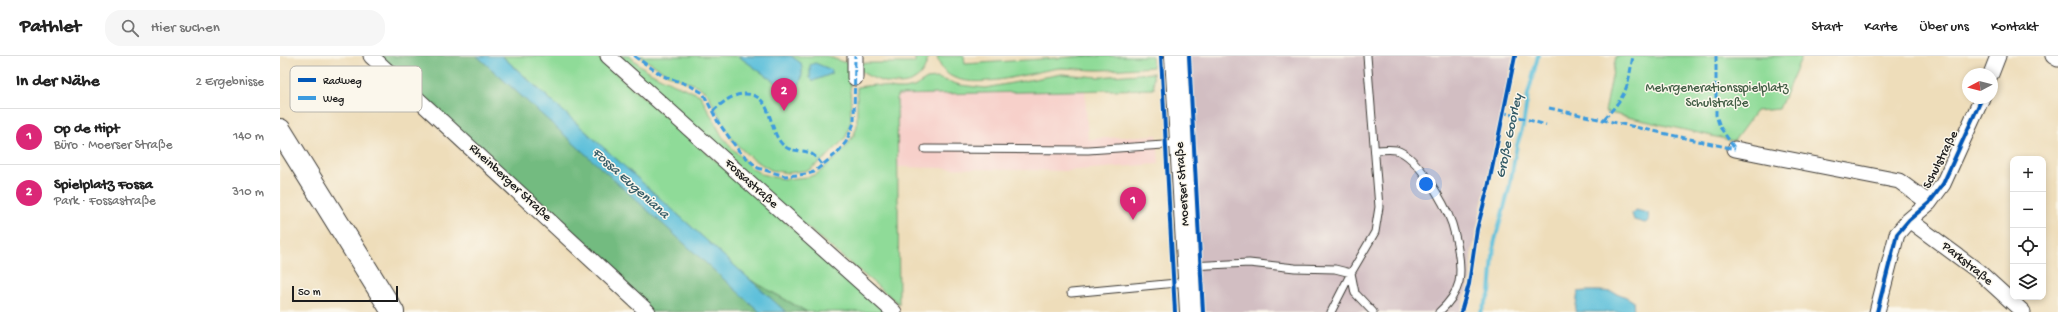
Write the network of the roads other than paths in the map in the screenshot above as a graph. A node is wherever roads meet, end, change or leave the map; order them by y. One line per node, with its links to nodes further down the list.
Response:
1 (371, 56): 9 (street, Rheinberger Straße)
2 (608, 56): 27 (street, Fossastraße)
3 (855, 56): 11 (street)
4 (1176, 56): 15 (main road, Moerser Straße)
5 (1367, 56): 18 (lane)
6 (1998, 56): 10 (street)
7 (2053, 56): 8 (street)
8 (2058, 59)
9 (382, 66)
10 (1993, 68)
11 (855, 78)
12 (422, 103): 26 (street, Rheinberger Straße)
13 (1979, 104): 19 (street, Schulstraße)
14 (280, 130): 25 (main road)
15 (1181, 144): 16 (lane); 22 (main road, Moerser Straße)
16 (925, 149)
17 (1735, 149): 19 (street, Schulstraße)
18 (1375, 150): 21 (lane); 24 (lane)
19 (1930, 203): 20 (street, Schulstraße)
20 (1909, 220): 31 (street, Schulstraße); 32 (street, Parkstraße)
21 (1351, 273): 22 (lane); 29 (lane); 30 (lane)
22 (1189, 274): 23 (lane); 28 (main road, Moerser Straße)
23 (1071, 293)
24 (1441, 311)
25 (393, 312)
26 (648, 312)
27 (894, 312)
28 (1191, 312)
29 (1331, 312)
30 (1373, 312)
31 (1877, 312)
32 (2023, 312)

